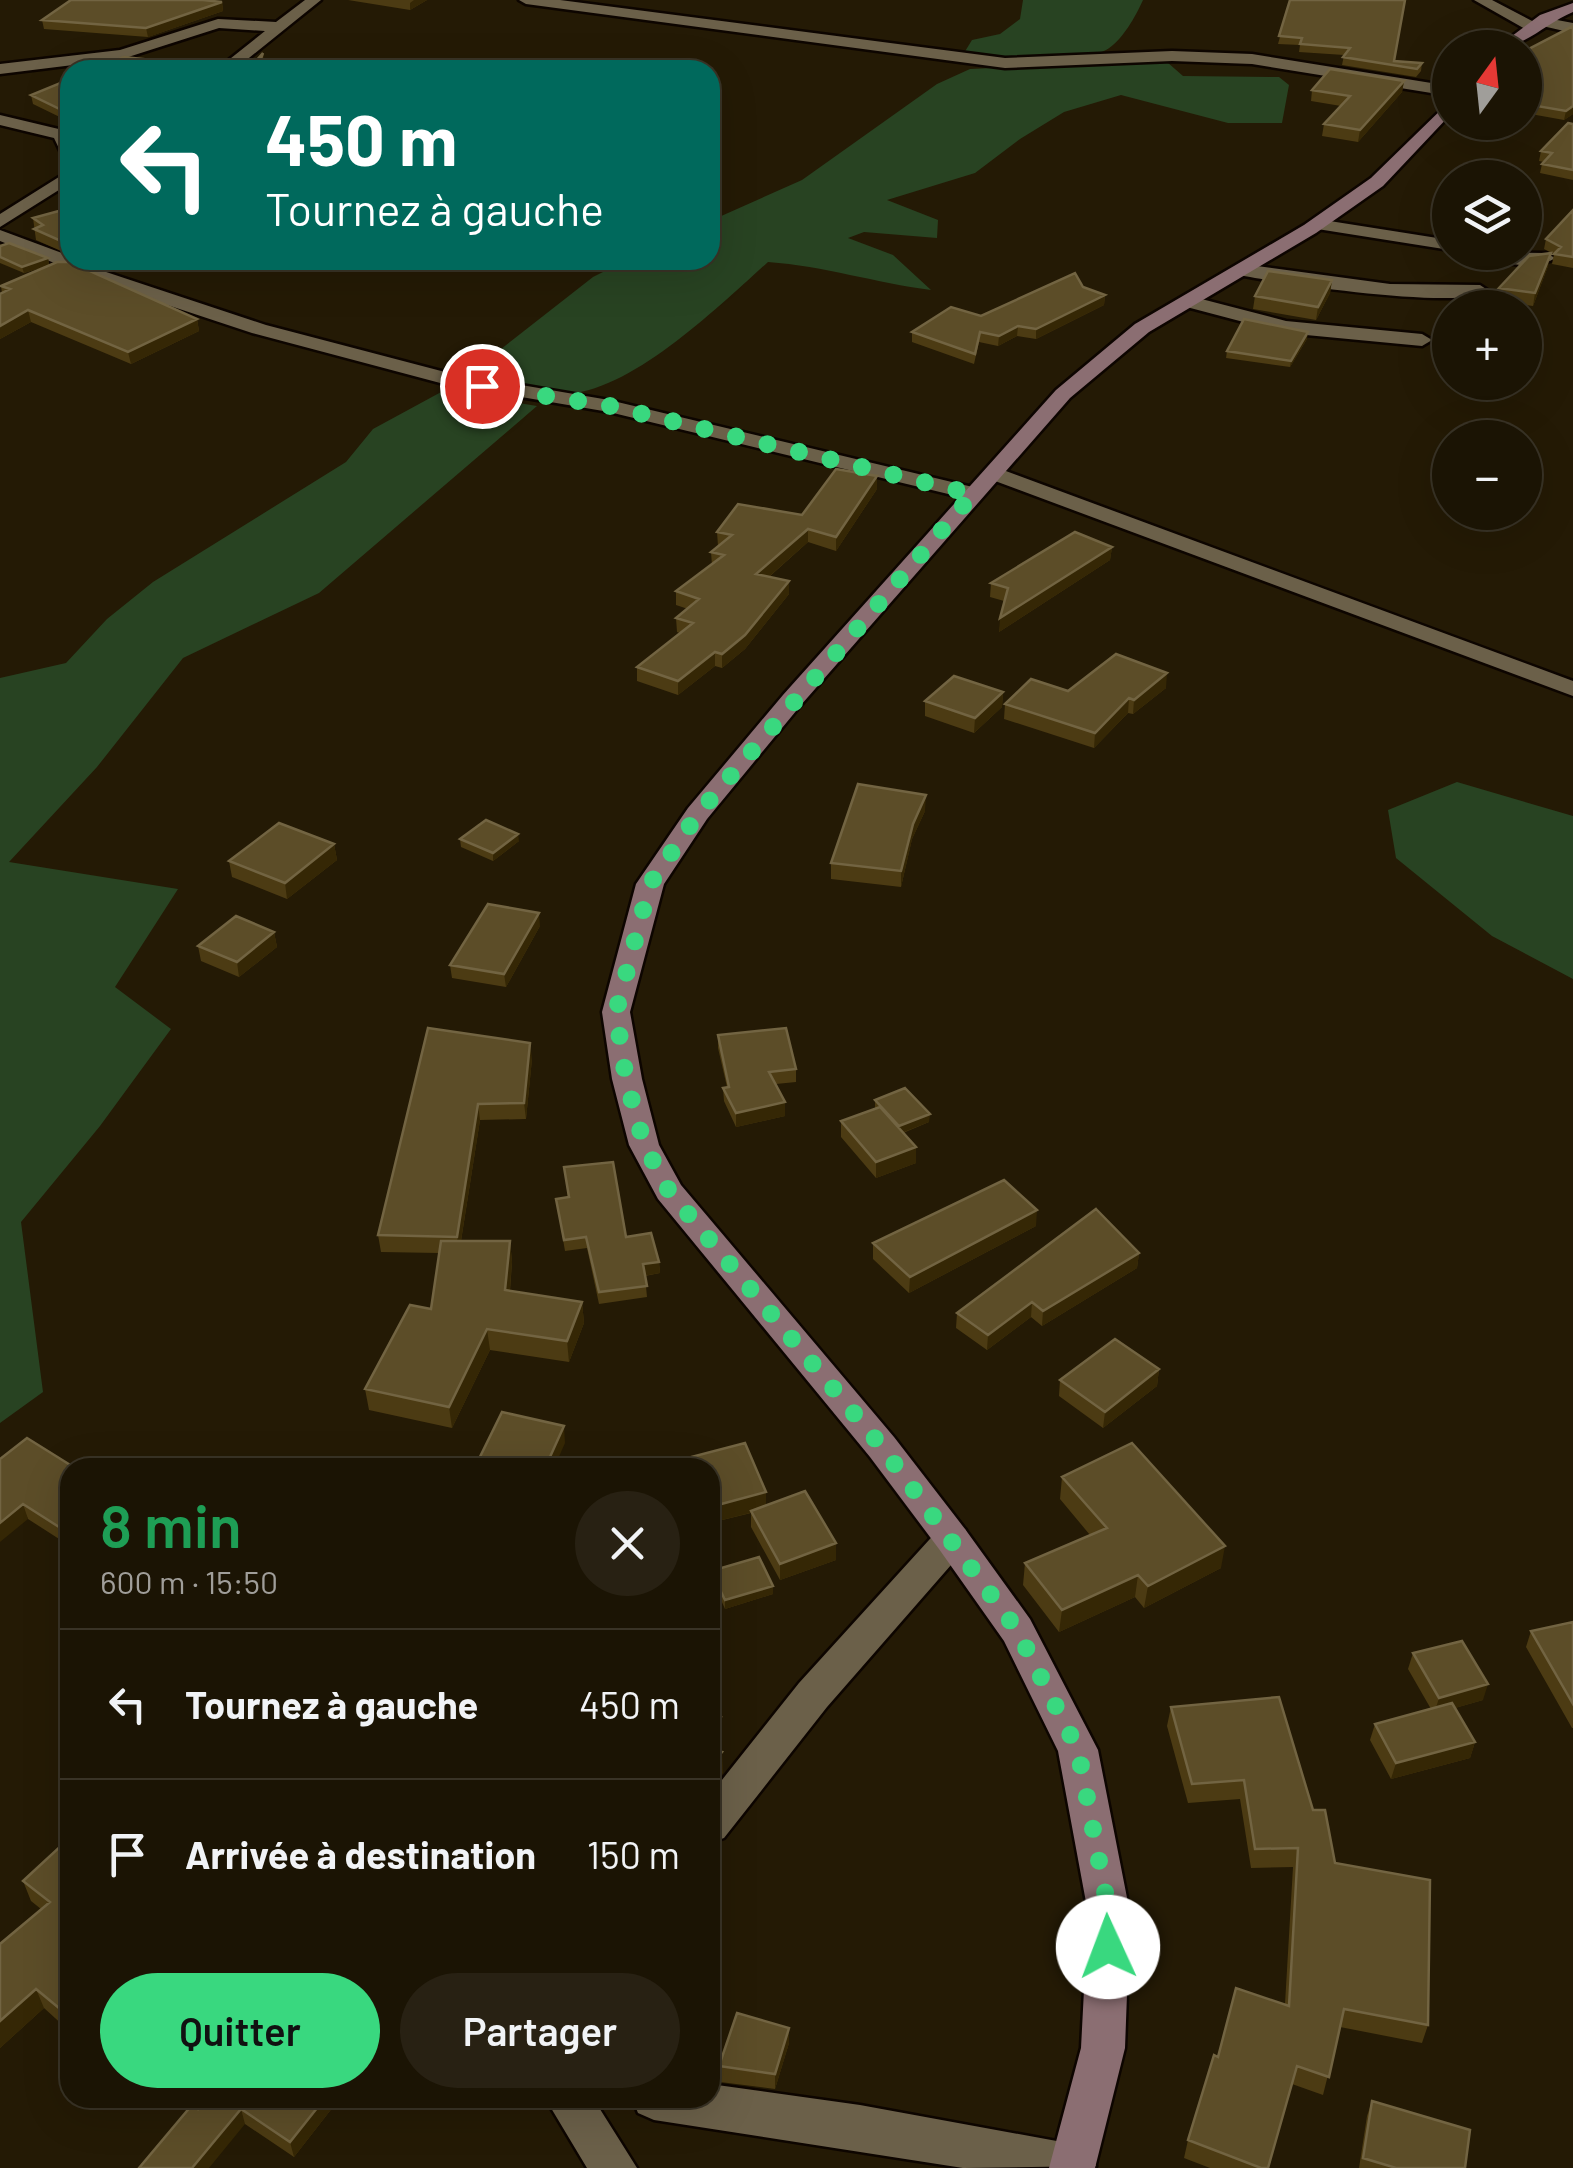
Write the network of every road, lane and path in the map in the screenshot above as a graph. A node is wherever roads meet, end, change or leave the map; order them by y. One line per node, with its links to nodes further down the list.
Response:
1 (314, 0): 6 (street)
2 (526, 0): 13 (street)
3 (1480, 0): 5 (street)
4 (1573, 7): 5 (street)
5 (1536, 24): 7 (street); 8 (street)
6 (276, 28): 9 (street); 10 (street)
7 (1573, 28)
8 (1528, 30)
9 (73, 60)
10 (236, 60)
11 (60, 62): 12 (street)
12 (0, 69)
13 (1432, 89)
14 (0, 120): 16 (street)
15 (1432, 125): 19 (street)
16 (60, 135)
17 (60, 181): 18 (street)
18 (0, 222)
19 (1316, 224): 21 (street); 26 (street)
20 (0, 235): 22 (street)
21 (1432, 242)
22 (60, 258)
23 (1542, 258): 24 (street)
24 (1546, 258)
25 (90, 270): 31 (street)
26 (1242, 270): 27 (street); 28 (street)
27 (1432, 293)
28 (1186, 301): 29 (street); 30 (street)
29 (1422, 340)
30 (995, 472): 31 (street); 32 (street)
31 (973, 494): 33 (street)
32 (1573, 690)
33 (952, 1539): 34 (street); 37 (street)
34 (720, 1812)
35 (720, 2107): 37 (street)
36 (574, 2108): 38 (street)
37 (1072, 2167)
38 (614, 2168)

